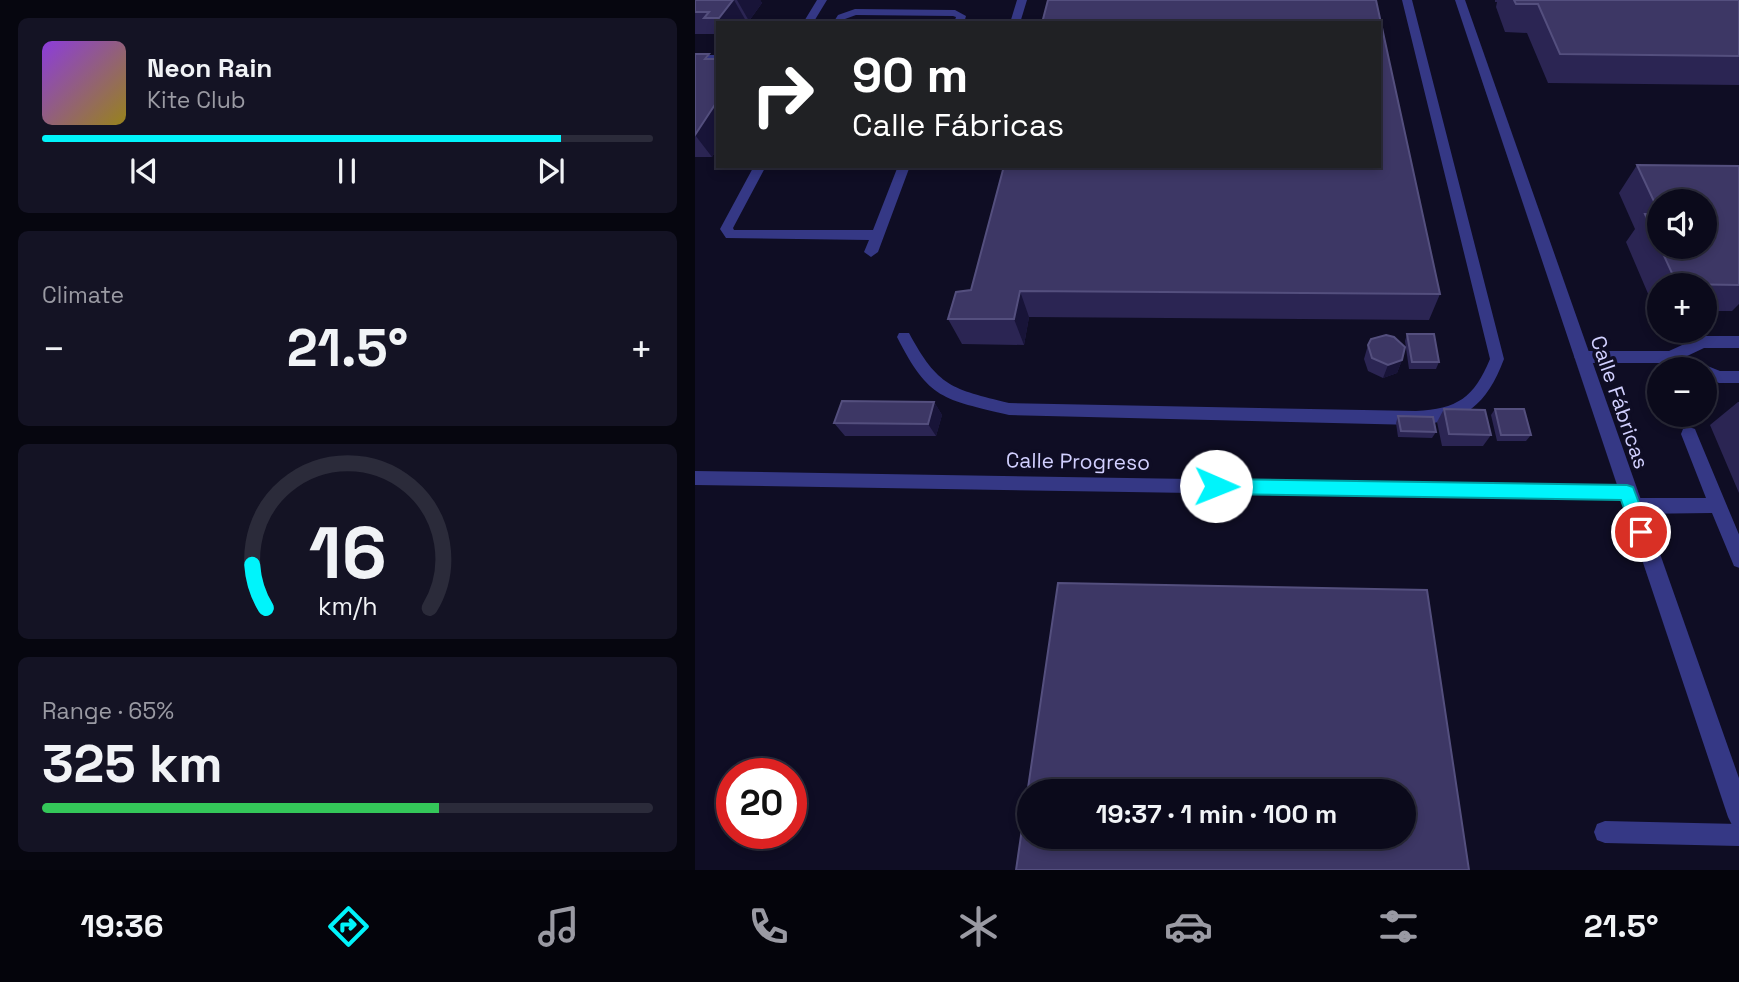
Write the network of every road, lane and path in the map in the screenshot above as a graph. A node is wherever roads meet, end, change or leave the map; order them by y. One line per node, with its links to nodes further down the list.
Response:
1 (822, 0): 5 (lane)
2 (1022, 0): 8 (lane)
3 (1407, 0): 15 (lane)
4 (1460, 0): 17 (street, Calle Fábricas)
5 (809, 21)
6 (839, 21): 7 (lane)
7 (960, 21)
8 (1016, 21)
9 (695, 58): 10 (lane)
10 (716, 58)
11 (759, 168): 13 (lane)
12 (903, 168): 13 (lane)
13 (878, 235): 14 (lane)
14 (871, 252)
15 (903, 337)
16 (1739, 342): 19 (lane)
17 (1581, 357): 18 (lane); 24 (street, Calle Fábricas)
18 (1647, 357)
19 (1670, 357)
20 (1717, 376): 21 (lane)
21 (1739, 377)
22 (1689, 434): 25 (lane)
23 (695, 478): 24 (lane, Calle Progreso)
24 (1630, 499): 25 (lane, Calle Progreso); 27 (street, Calle Fábricas)
25 (1718, 505): 26 (lane)
26 (1739, 560)
27 (1739, 817)
28 (1605, 832): 29 (lane)
29 (1739, 835)

